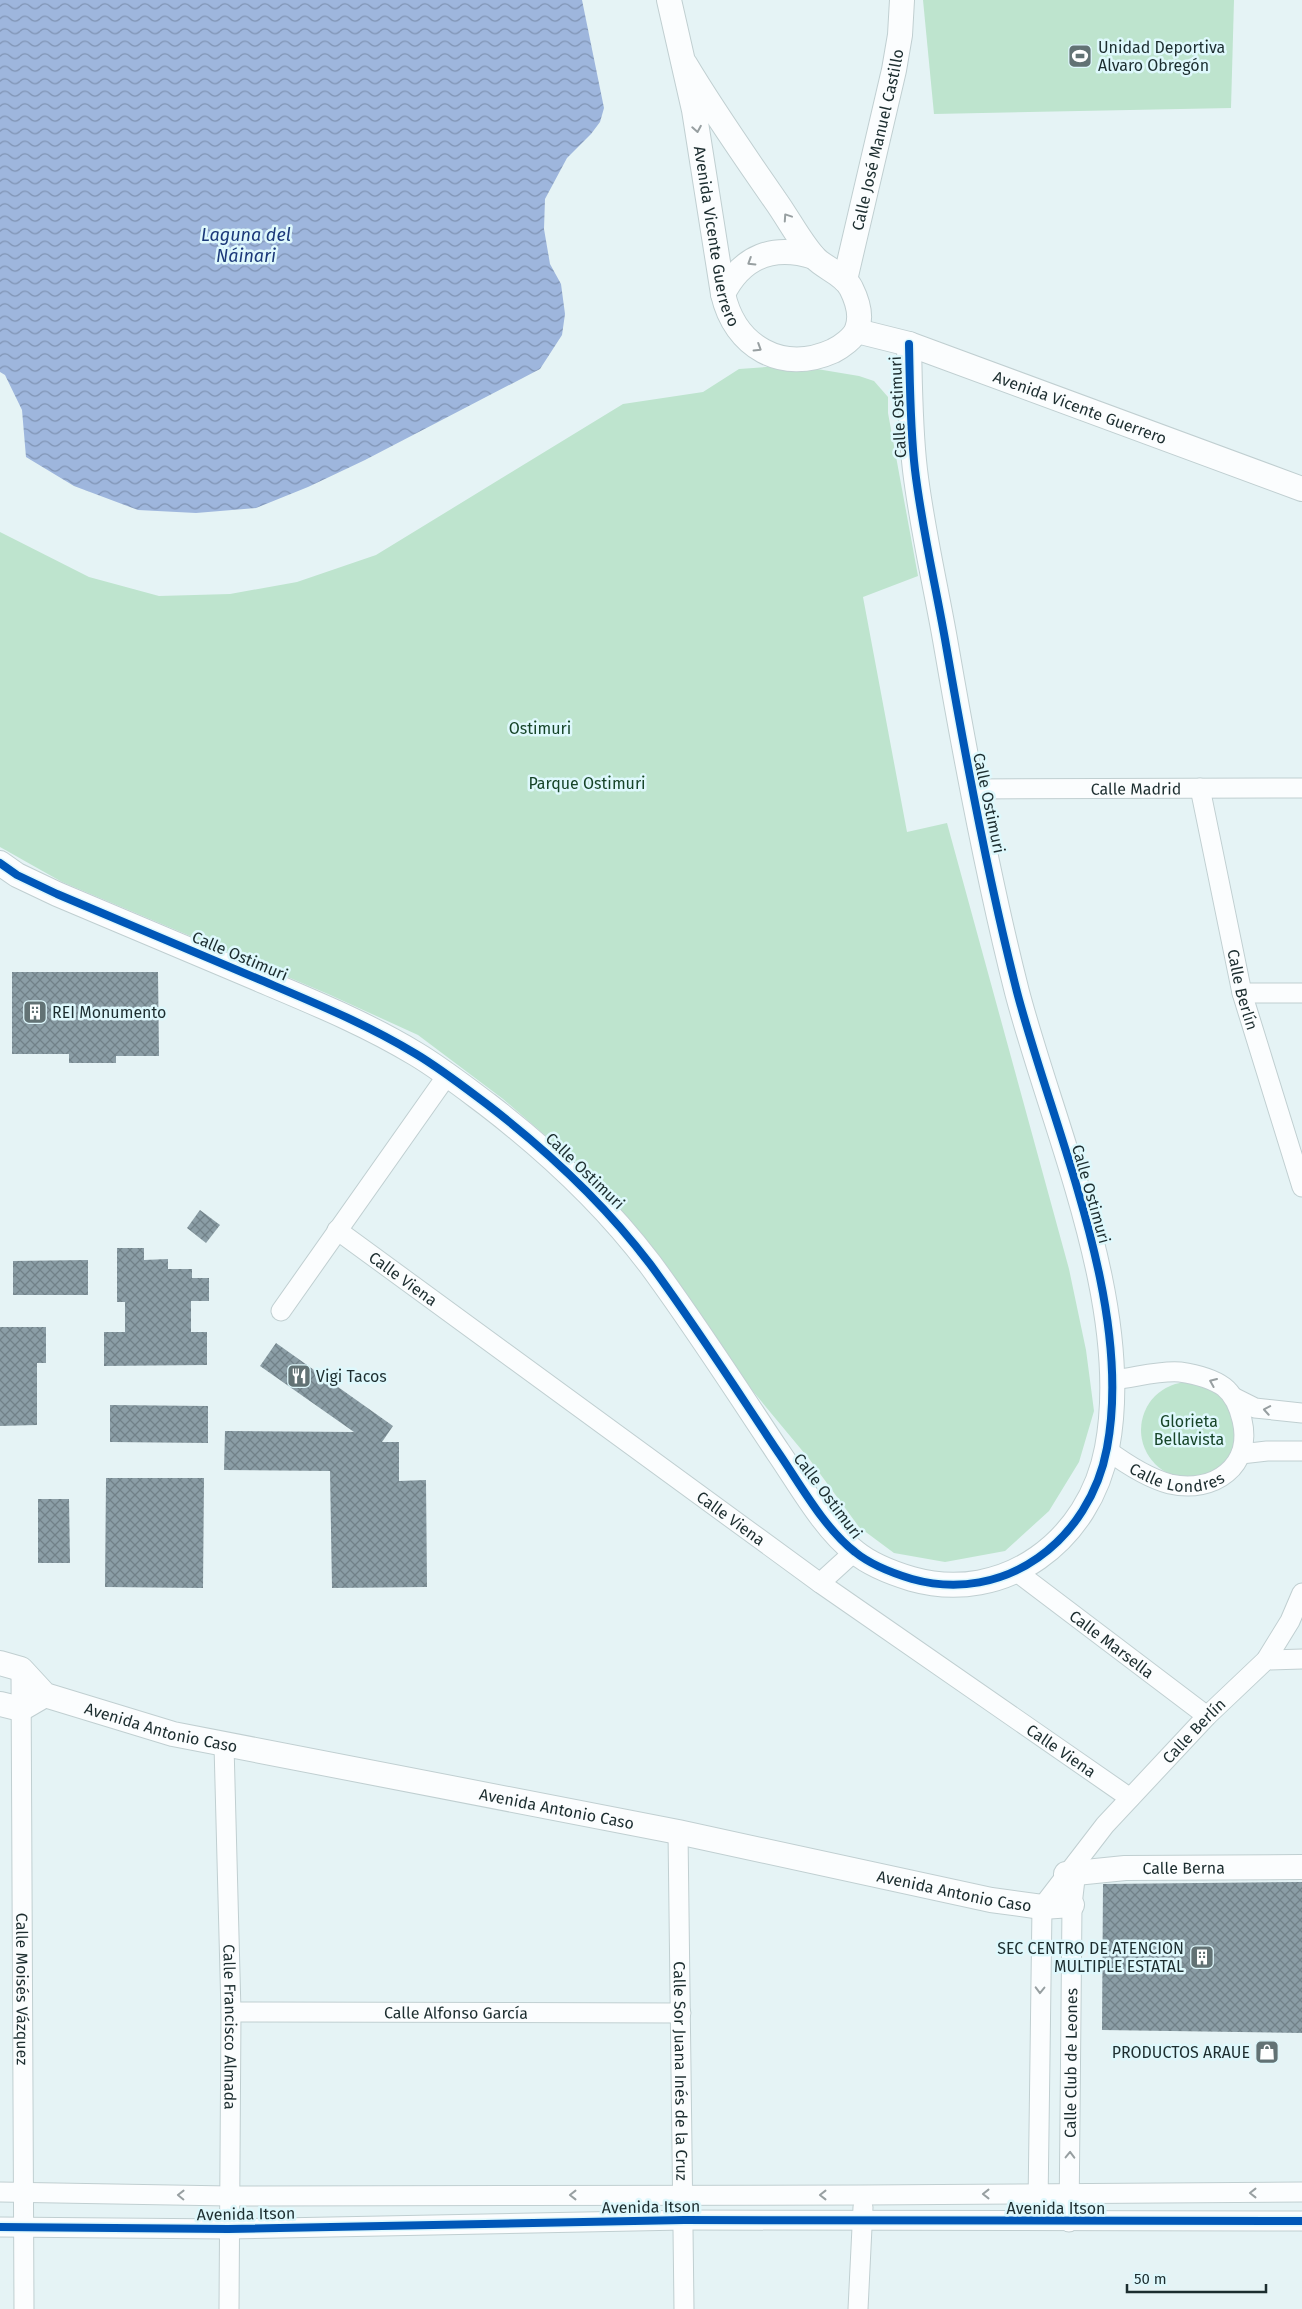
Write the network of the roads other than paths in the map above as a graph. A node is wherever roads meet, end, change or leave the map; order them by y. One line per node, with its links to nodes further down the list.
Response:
1 (669, 0): 3 (street, Avenida Vicente Guerrero)
2 (902, 0): 5 (street, Calle José Manuel Castillo)
3 (685, 64): 4 (street, Avenida Vicente Guerrero, one-way to 3); 6 (street, Avenida Vicente Guerrero, one-way to 6)
4 (814, 257): 5 (street, Avenida Vicente Guerrero); 6 (street, one-way to 6)
5 (846, 280): 7 (street)
6 (724, 294): 7 (street, Avenida Vicente Guerrero, one-way to 7)
7 (857, 330): 8 (street, Avenida Vicente Guerrero)
8 (909, 344): 9 (street, Avenida Vicente Guerrero); 12 (street, Calle Ostimuri)
9 (1302, 490)
10 (1200, 788): 11 (street, Calle Madrid); 12 (street, Calle Madrid); 14 (street, Calle Berlín)
11 (1302, 788)
12 (971, 789): 20 (street, Calle Ostimuri)
13 (0, 864): 16 (street, Calle Ostimuri)
14 (1242, 993): 15 (street); 17 (street, Calle Berlín)
15 (1302, 993)
16 (448, 1074): 18 (street); 26 (street, Calle Ostimuri)
17 (1302, 1188)
18 (337, 1230): 19 (street); 28 (street, Calle Viena)
19 (281, 1311)
20 (1112, 1380): 21 (street, one-way to 20); 23 (street, Calle Ostimuri)
21 (1235, 1398): 22 (street, one-way to 21); 25 (street, Calle Londres)
22 (1302, 1413)
23 (1107, 1450): 25 (street, Calle Londres); 27 (street, Calle Ostimuri)
24 (1302, 1451): 25 (street, Calle Londres)
25 (1241, 1454)
26 (854, 1552): 27 (street, Calle Ostimuri); 28 (street)
27 (1017, 1572): 35 (street, Calle Marsella)
28 (820, 1583): 37 (street, Calle Viena)
29 (1302, 1593): 31 (street, Calle Berlín)
30 (1302, 1659): 31 (street)
31 (1266, 1660): 35 (street, Calle Berlín)
32 (10, 1666): 33 (street, Avenida Antonio Caso); 34 (street, Calle Moisés Vázquez)
33 (45, 1694): 34 (street); 36 (street, Avenida Antonio Caso)
34 (10, 1706): 46 (street, Calle Moisés Vázquez)
35 (1207, 1716): 37 (street, Calle Berlín)
36 (224, 1745): 38 (street, Avenida Antonio Caso); 43 (street, Calle Francisco Almada)
37 (1130, 1798): 40 (street, Calle Berlín)
38 (678, 1832): 42 (street, Avenida Antonio Caso); 44 (street, Calle Sor Juana Inés de la Cruz)
39 (1302, 1867): 40 (street, Calle Berna)
40 (1073, 1870): 41 (street, Calle Berlín); 42 (street, Calle Berlín)
41 (1072, 1905): 42 (street, Avenida Antonio Caso); 48 (street, Calle Club de Leones, one-way to 41)
42 (1042, 1906): 49 (street, Calle Club de Leones, one-way to 49)
43 (231, 2012): 44 (street, Calle Alfonso García); 52 (street, Calle Francisco Almada)
44 (681, 2014): 50 (street, Calle Sor Juana Inés de la Cruz)
45 (0, 2192): 46 (street, Avenida Itson)
46 (23, 2192): 52 (street, Avenida Itson, one-way to 46); 58 (street, Calle Moisés Vázquez)
47 (1302, 2192): 48 (street, Avenida Itson, one-way to 48)
48 (1069, 2193): 49 (street, Avenida Itson); 57 (street, Calle Club de Leones)
49 (1038, 2194): 51 (street, Avenida Itson, one-way to 51); 56 (street, Calle Club de Leones)
50 (684, 2195): 51 (street, Avenida Itson, one-way to 50); 52 (street, Avenida Itson, one-way to 52); 54 (street, Calle Sor Juana Inés de la Cruz)
51 (863, 2195): 53 (street)
52 (229, 2196): 60 (street, Calle Francisco Almada)
53 (862, 2219): 54 (street, Avenida Itson); 56 (street, Avenida Itson); 64 (street)
54 (684, 2220): 60 (street, Avenida Itson); 63 (street, Calle Sor Juana Inés de la Cruz)
55 (1302, 2220): 57 (street, Avenida Itson)
56 (1038, 2222): 57 (street, Avenida Itson)
57 (1069, 2222)
58 (23, 2226): 59 (street, Avenida Itson); 60 (street, Avenida Itson); 61 (street, Calle Moisés Vázquez)
59 (0, 2227)
60 (228, 2229): 62 (street, Calle Francisco Almada)
61 (24, 2309)
62 (229, 2309)
63 (684, 2309)
64 (858, 2309)

